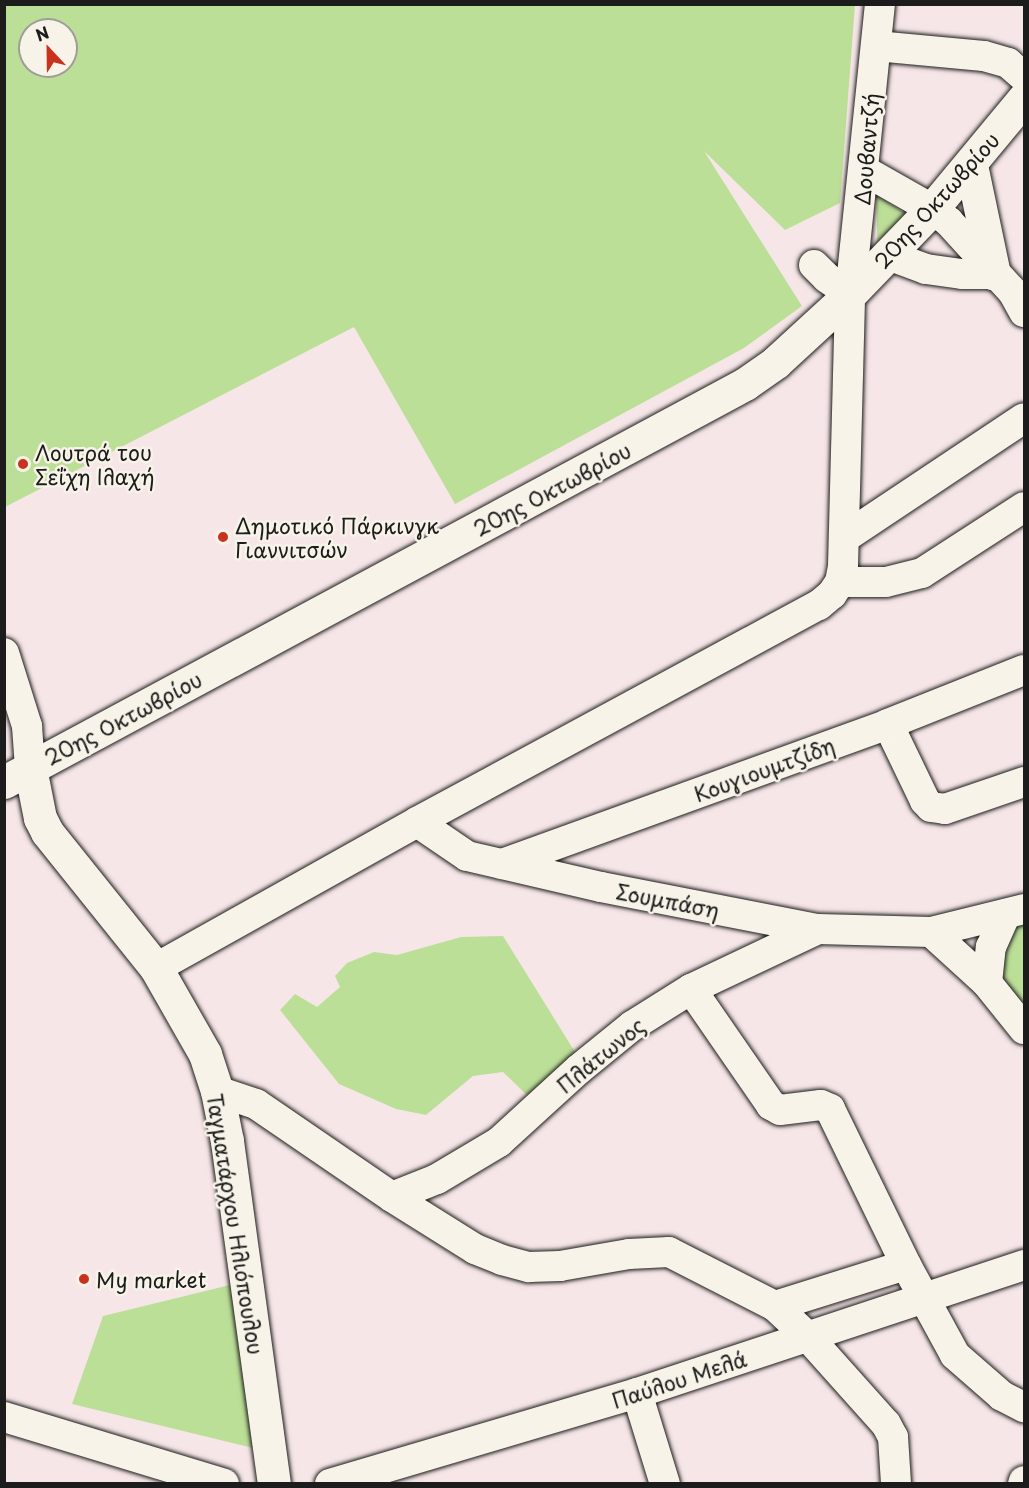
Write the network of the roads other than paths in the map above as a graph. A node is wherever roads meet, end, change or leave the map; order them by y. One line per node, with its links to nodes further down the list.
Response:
1 (880, 4): 2 (street, Δουβαντζή)
2 (876, 46): 3 (street); 6 (street, Δουβαντζή)
3 (1024, 77)
4 (1024, 98): 5 (main road, 20ης Οκτωβρίου)
5 (971, 165): 7 (main road, 20ης Οκτωβρίου); 10 (main road)
6 (865, 171): 7 (street); 11 (street, Δουβαντζή)
7 (932, 209): 8 (main road, 20ης Οκτωβρίου); 10 (street)
8 (888, 255): 10 (street); 11 (main road, 20ης Οκτωβρίου)
9 (814, 265): 11 (street)
10 (994, 274): 12 (street)
11 (850, 294): 15 (street, Δουβαντζή); 20 (main road, 20ης Οκτωβρίου)
12 (1024, 312)
13 (1024, 418): 15 (street)
14 (1024, 507): 16 (street)
15 (844, 538): 16 (street, Δουβαντζή)
16 (840, 582): 22 (street)
17 (4, 653): 20 (street)
18 (1024, 670): 19 (street, Κουγιουμτζίδη)
19 (888, 724): 21 (street); 23 (street, Κουγιουμτζίδη)
20 (17, 775): 29 (main road, Ταγματάρχου Ηλιόπουλου)
21 (1024, 782)
22 (417, 822): 24 (street, Σουμπάση); 29 (street)
23 (567, 839): 24 (street, Κουγιουμτζίδη); 25 (street)
24 (502, 864): 25 (street, Σουμπάση)
25 (601, 887): 27 (street, Σουμπάση)
26 (1015, 911): 28 (street, Σουμπάση); 30 (street)
27 (818, 929): 28 (street, Σουμπάση); 31 (street, Πλάτωνος)
28 (931, 932): 30 (street)
29 (156, 968): 33 (main road, Ταγματάρχου Ηλιόπουλου)
30 (987, 983): 32 (street)
31 (691, 989): 34 (street, Πλάτωνος); 36 (street)
32 (1024, 1029)
33 (217, 1091): 34 (street); 44 (main road, Ταγματάρχου Ηλιόπουλου)
34 (392, 1197): 38 (street)
35 (1024, 1264): 37 (street, Παύλου Μελά)
36 (906, 1265): 37 (street); 38 (street)
37 (925, 1298): 39 (street, Παύλου Μελά); 41 (street)
38 (775, 1306): 39 (street)
39 (808, 1338): 40 (street, Παύλου Μελά); 47 (street)
40 (637, 1393): 45 (street, Παύλου Μελά); 46 (street)
41 (1024, 1407)
42 (4, 1417): 43 (street)
43 (224, 1484)
44 (274, 1484)
45 (330, 1484)
46 (665, 1484)
47 (896, 1484)

